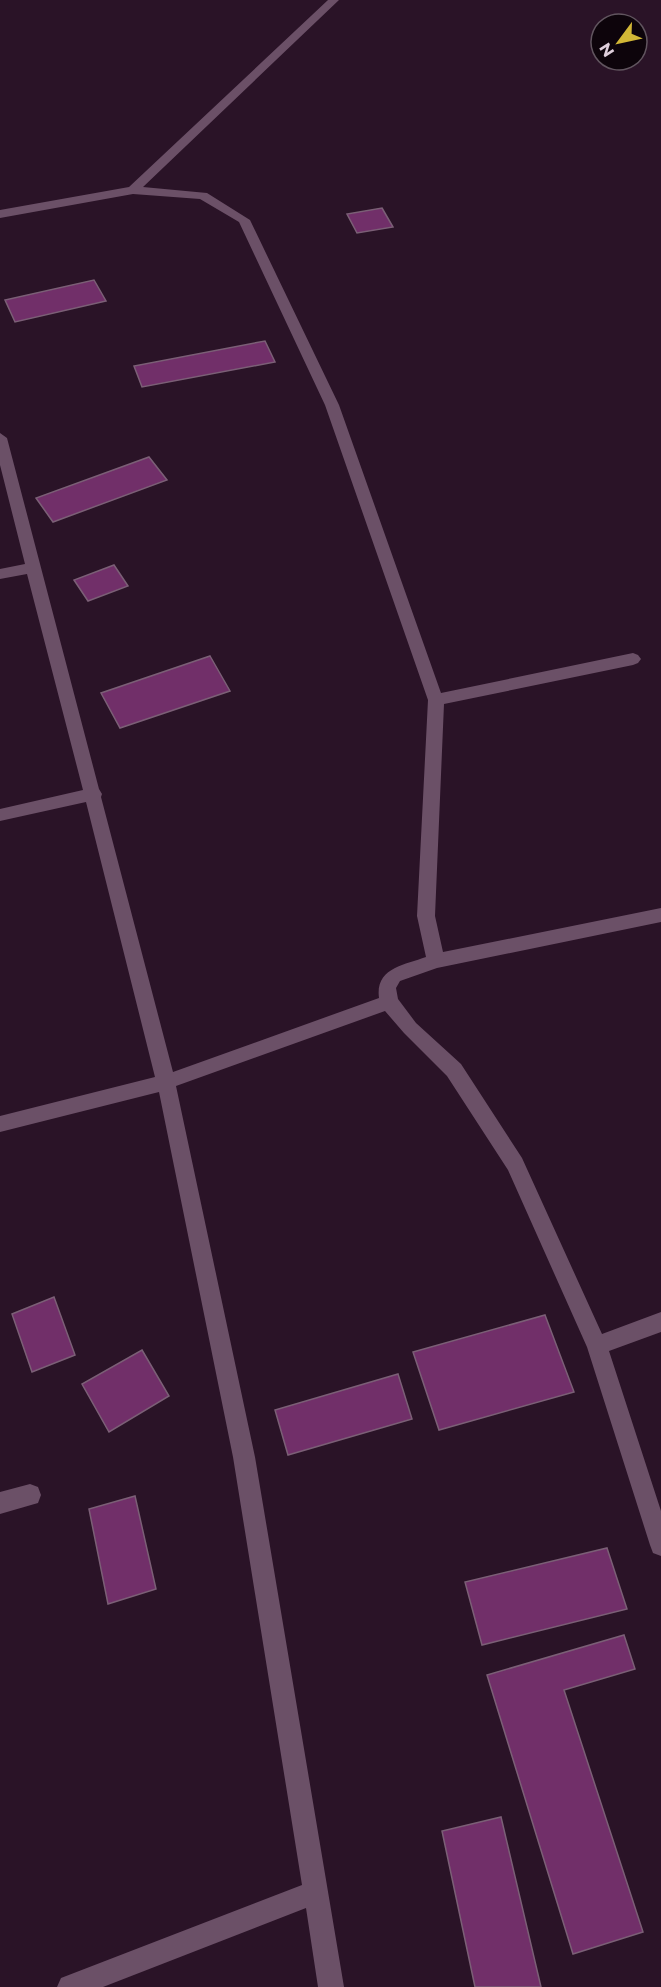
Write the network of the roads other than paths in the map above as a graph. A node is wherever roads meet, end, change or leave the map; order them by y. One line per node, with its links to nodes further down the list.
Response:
1 (334, 0): 2 (street)
2 (133, 190): 3 (street); 8 (street)
3 (0, 214)
4 (0, 438): 5 (street)
5 (34, 567): 6 (street); 9 (street)
6 (0, 574)
7 (633, 658): 8 (street)
8 (436, 700): 12 (street)
9 (94, 794): 10 (street); 14 (street)
10 (0, 815)
11 (661, 915): 12 (street)
12 (436, 961): 13 (street)
13 (389, 1002): 14 (street); 17 (street)
14 (166, 1082): 15 (street); 21 (street)
15 (0, 1125)
16 (661, 1322): 17 (street)
17 (597, 1346): 20 (street)
18 (30, 1495): 19 (street)
19 (0, 1503)
20 (661, 1545)
21 (314, 1893): 22 (street); 23 (street)
22 (70, 1987)
23 (331, 1987)

